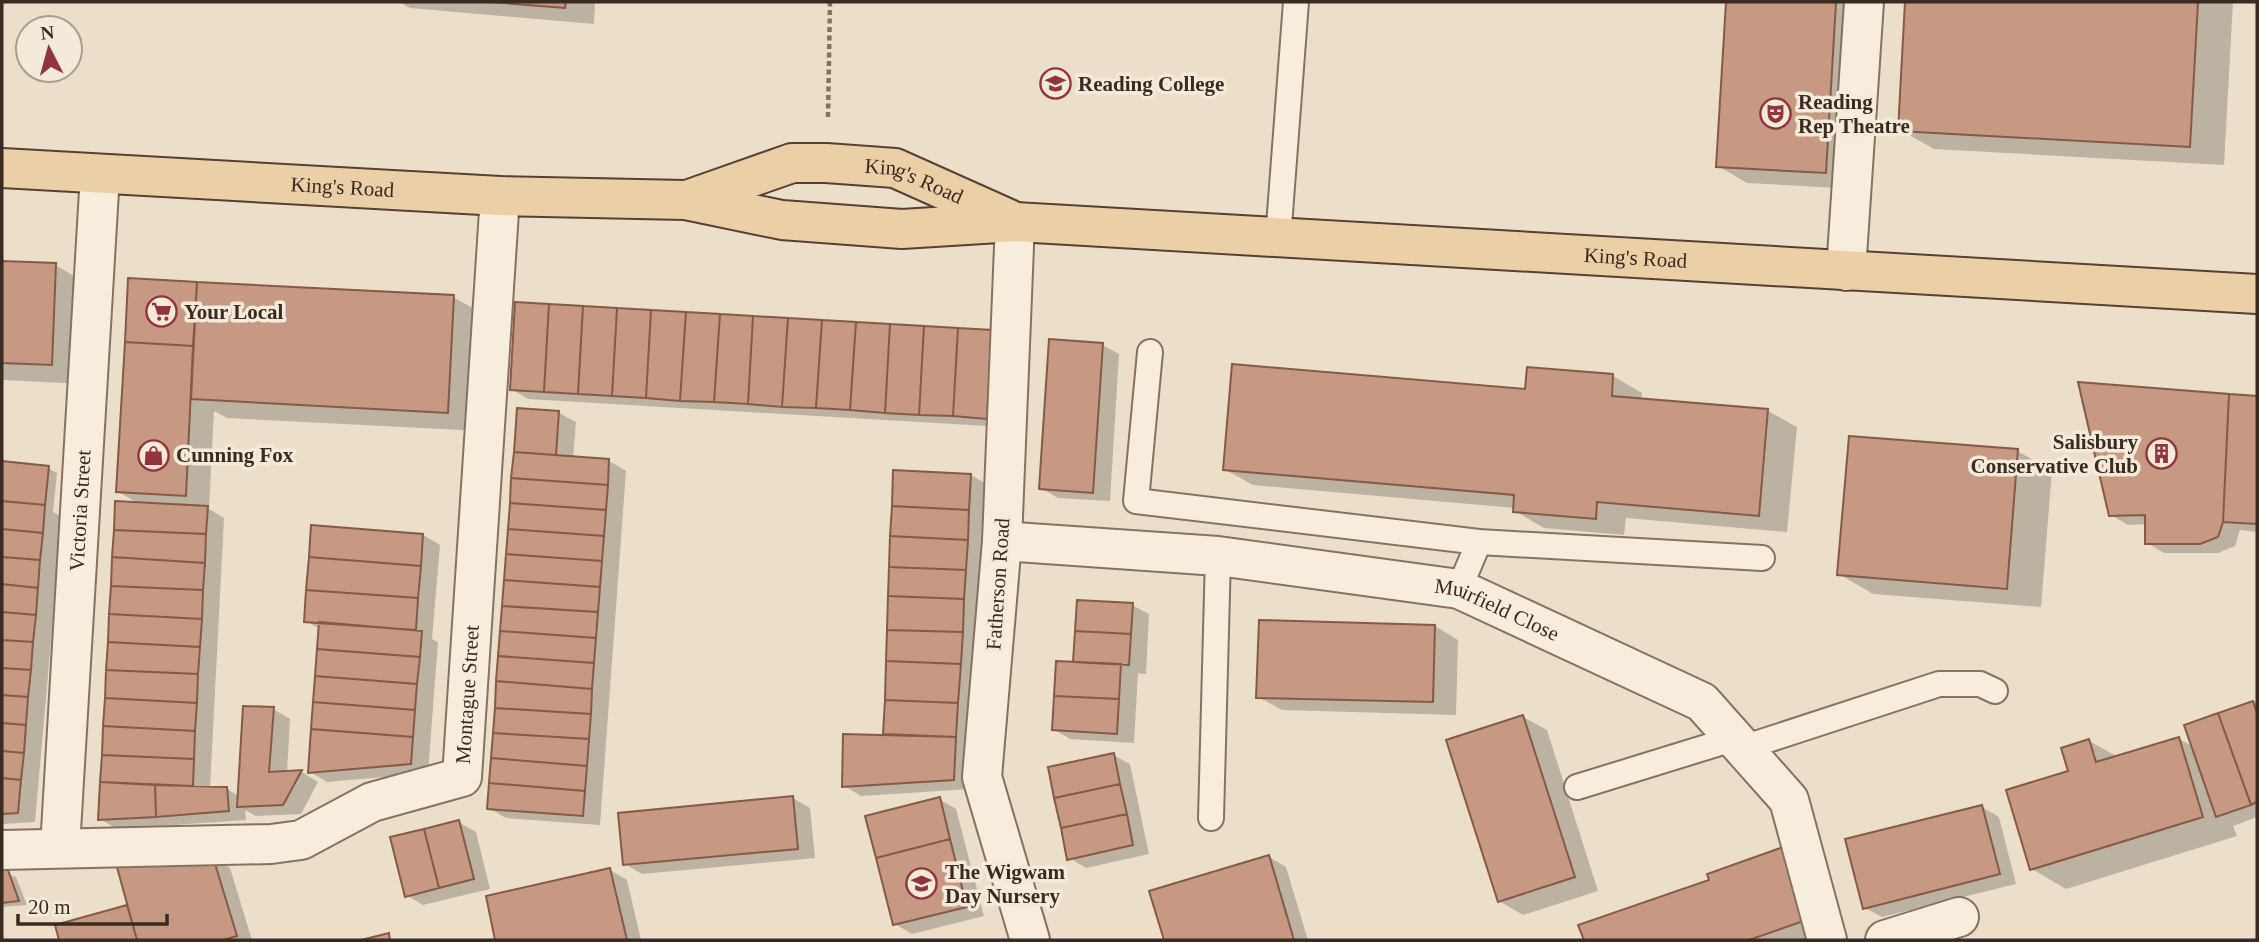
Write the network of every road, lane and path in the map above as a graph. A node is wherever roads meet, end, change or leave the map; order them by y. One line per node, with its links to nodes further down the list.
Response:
1 (830, 2): 4 (path)
2 (1296, 2): 10 (lane)
3 (1864, 2): 11 (street)
4 (825, 163): 8 (main road, King's Road); 9 (main road, King's Road)
5 (2, 168): 6 (main road, King's Road)
6 (100, 174): 7 (main road, King's Road); 23 (street, Victoria Street)
7 (500, 196): 8 (main road, King's Road); 23 (street, Montague Street)
8 (685, 200): 9 (main road, King's Road)
9 (1015, 222): 10 (main road, King's Road); 14 (street, Fatherson Road)
10 (1278, 239): 11 (main road, King's Road)
11 (1846, 271): 12 (main road, King's Road)
12 (2257, 294)
13 (1150, 352): 15 (lane)
14 (1002, 541): 16 (street, Muirfield Close); 26 (street, Fatherson Road)
15 (1479, 542): 17 (lane); 18 (lane)
16 (1218, 556): 18 (street, Muirfield Close); 22 (lane)
17 (1762, 558)
18 (1459, 589): 20 (street, Muirfield Close)
19 (1995, 691): 20 (lane)
20 (1740, 743): 21 (lane); 27 (street, Muirfield Close)
21 (1577, 787)
22 (1211, 818)
23 (60, 848): 24 (street)
24 (2, 850)
25 (1959, 917): 28 (street)
26 (1030, 940)
27 (1827, 940)
28 (1885, 940)

